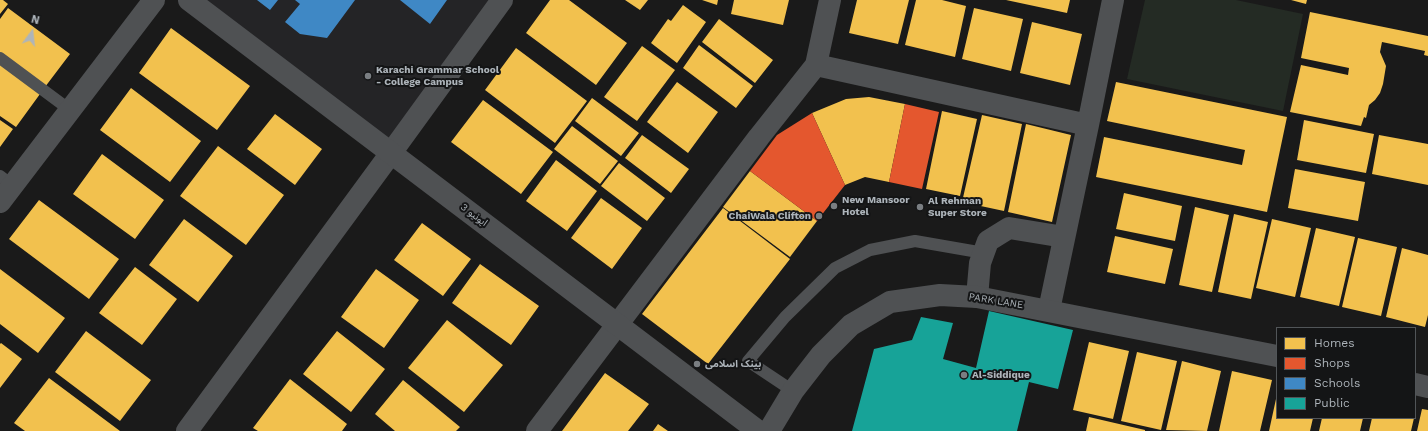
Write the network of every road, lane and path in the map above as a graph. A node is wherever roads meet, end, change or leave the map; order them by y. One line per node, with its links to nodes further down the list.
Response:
1 (154, 0): 8 (street)
2 (189, 0): 10 (street, ایونیو 3)
3 (502, 0): 10 (street)
4 (830, 0): 7 (street)
5 (1113, 0): 9 (street)
6 (0, 58): 8 (lane)
7 (816, 66): 9 (street); 16 (street)
8 (70, 110): 11 (street)
9 (1088, 125): 12 (street)
10 (392, 153): 16 (street, ایونیو 3); 21 (street)
11 (4, 188)
12 (1064, 237): 13 (street); 15 (street)
13 (984, 253): 14 (street); 20 (lane)
14 (977, 297): 15 (street, PARK LANE); 20 (street, PARK LANE)
15 (1048, 310): 17 (street, PARK LANE)
16 (617, 324): 22 (street); 23 (street, ایونیو 3)
17 (1276, 356)
18 (1416, 384): 19 (street)
19 (1428, 387)
20 (793, 391): 24 (street, PARK LANE)
21 (187, 431)
22 (536, 431)
23 (758, 431)
24 (769, 431)

